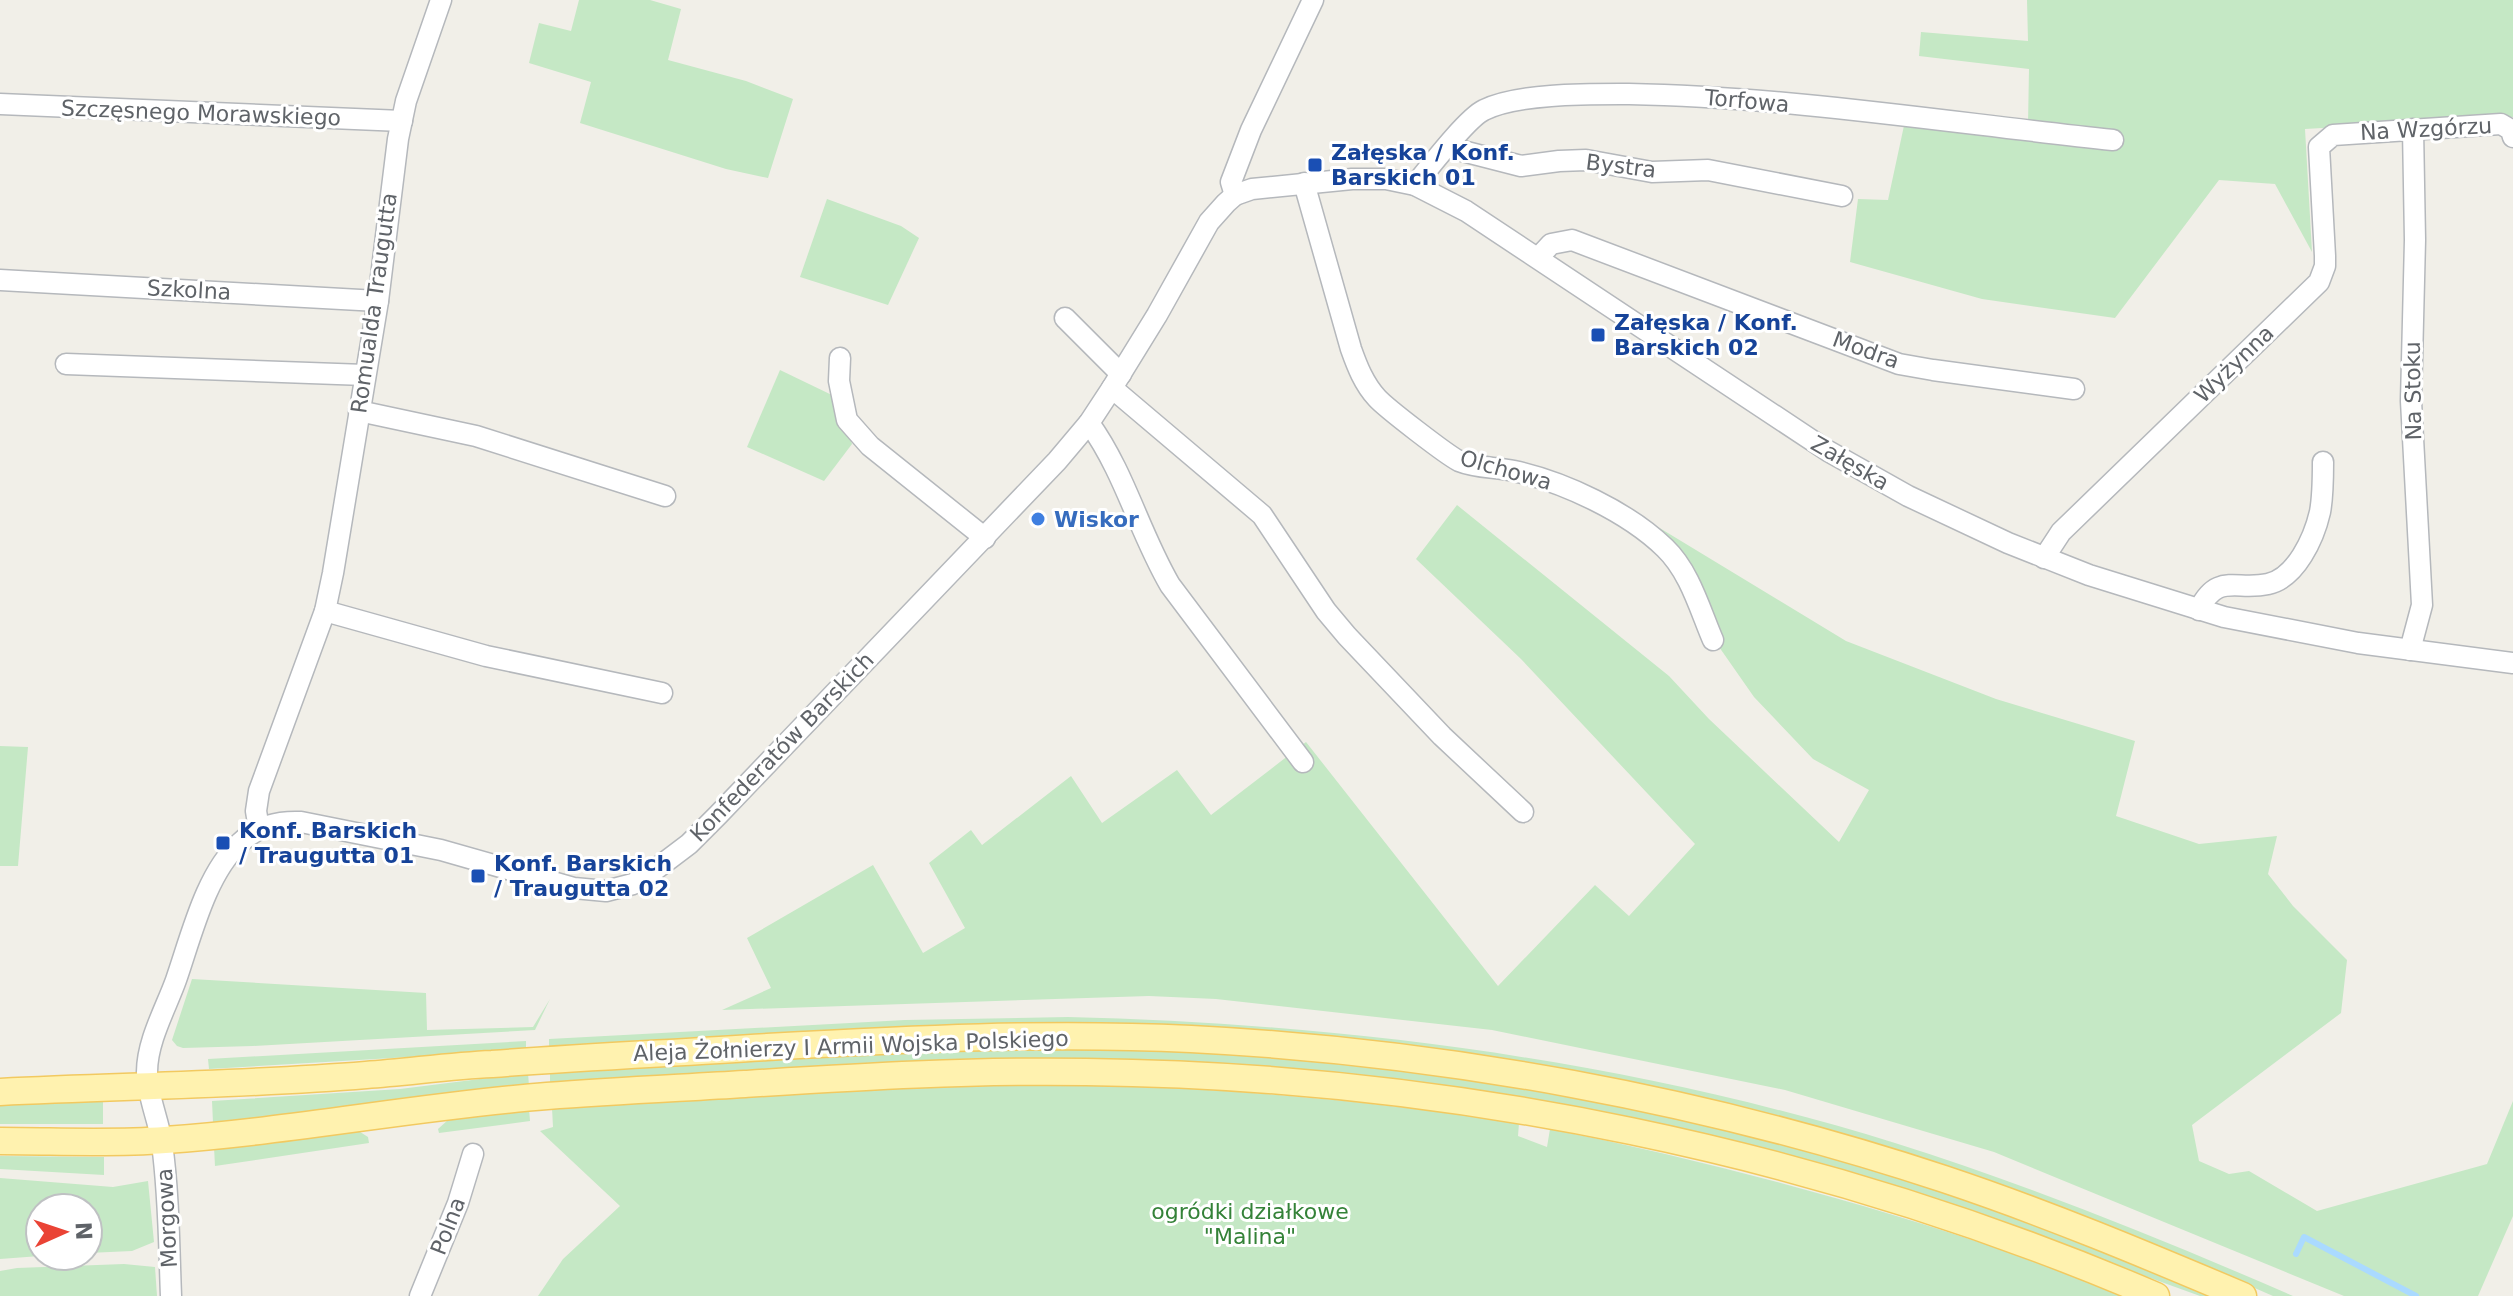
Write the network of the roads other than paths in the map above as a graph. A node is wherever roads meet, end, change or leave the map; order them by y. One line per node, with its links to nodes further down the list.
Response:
1 (441, 0): 4 (street, Romualda Traugutta)
2 (1313, 0): 12 (street)
3 (0, 104): 4 (street, Szczęsnego Morawskiego)
4 (402, 121): 16 (street, Romualda Traugutta)
5 (2413, 129): 6 (street, Na Wzgórzu); 7 (street, Na Wzgórzu); 32 (street, Na Stoku)
6 (2333, 135): 28 (street, Wyżynna)
7 (2513, 137)
8 (2113, 140): 9 (street, Torfowa)
9 (1447, 147): 11 (street, Torfowa); 13 (street, Bystra)
10 (1304, 183): 11 (street, Załęska); 12 (street, Załęska); 31 (street, Olchowa)
11 (1415, 185): 14 (street, Załęska)
12 (1235, 195): 21 (street, Konfederatów Barskich)
13 (1842, 196)
14 (1538, 258): 22 (street, Modra); 28 (street, Załęska)
15 (0, 280): 16 (street, Szkolna)
16 (378, 301): 20 (street, Romualda Traugutta)
17 (1065, 318): 21 (street)
18 (840, 358): 27 (street)
19 (66, 364): 20 (street)
20 (365, 375): 23 (street, Romualda Traugutta)
21 (1116, 381): 24 (street, Konfederatów Barskich); 36 (street)
22 (2074, 389)
23 (359, 411): 26 (street); 30 (street, Romualda Traugutta)
24 (1089, 423): 27 (street, Konfederatów Barskich); 35 (street)
25 (2323, 462): 29 (street)
26 (665, 496)
27 (985, 538): 37 (street, Konfederatów Barskich)
28 (2044, 558): 29 (street, Załęska)
29 (2199, 610): 32 (street, Załęska)
30 (325, 611): 34 (street); 37 (street, Romualda Traugutta)
31 (1713, 640)
32 (2410, 650): 33 (street, Załęska)
33 (2513, 663)
34 (662, 693)
35 (1303, 762)
36 (1523, 812)
37 (259, 829): 38 (street)
38 (149, 1087): 39 (main road, Aleja Żołnierzy I Armii Wojska Polskiego); 40 (street); 46 (main road, Aleja Żołnierzy I Armii Wojska Polskiego)
39 (0, 1092)
40 (162, 1140): 41 (main road, Aleja Żołnierzy I Armii Wojska Polskiego); 43 (street, Morgowa); 45 (main road, Aleja Żołnierzy I Armii Wojska Polskiego)
41 (0, 1141)
42 (473, 1154): 44 (street, Polna)
43 (171, 1296)
44 (420, 1296)
45 (2156, 1296)
46 (2243, 1296)

